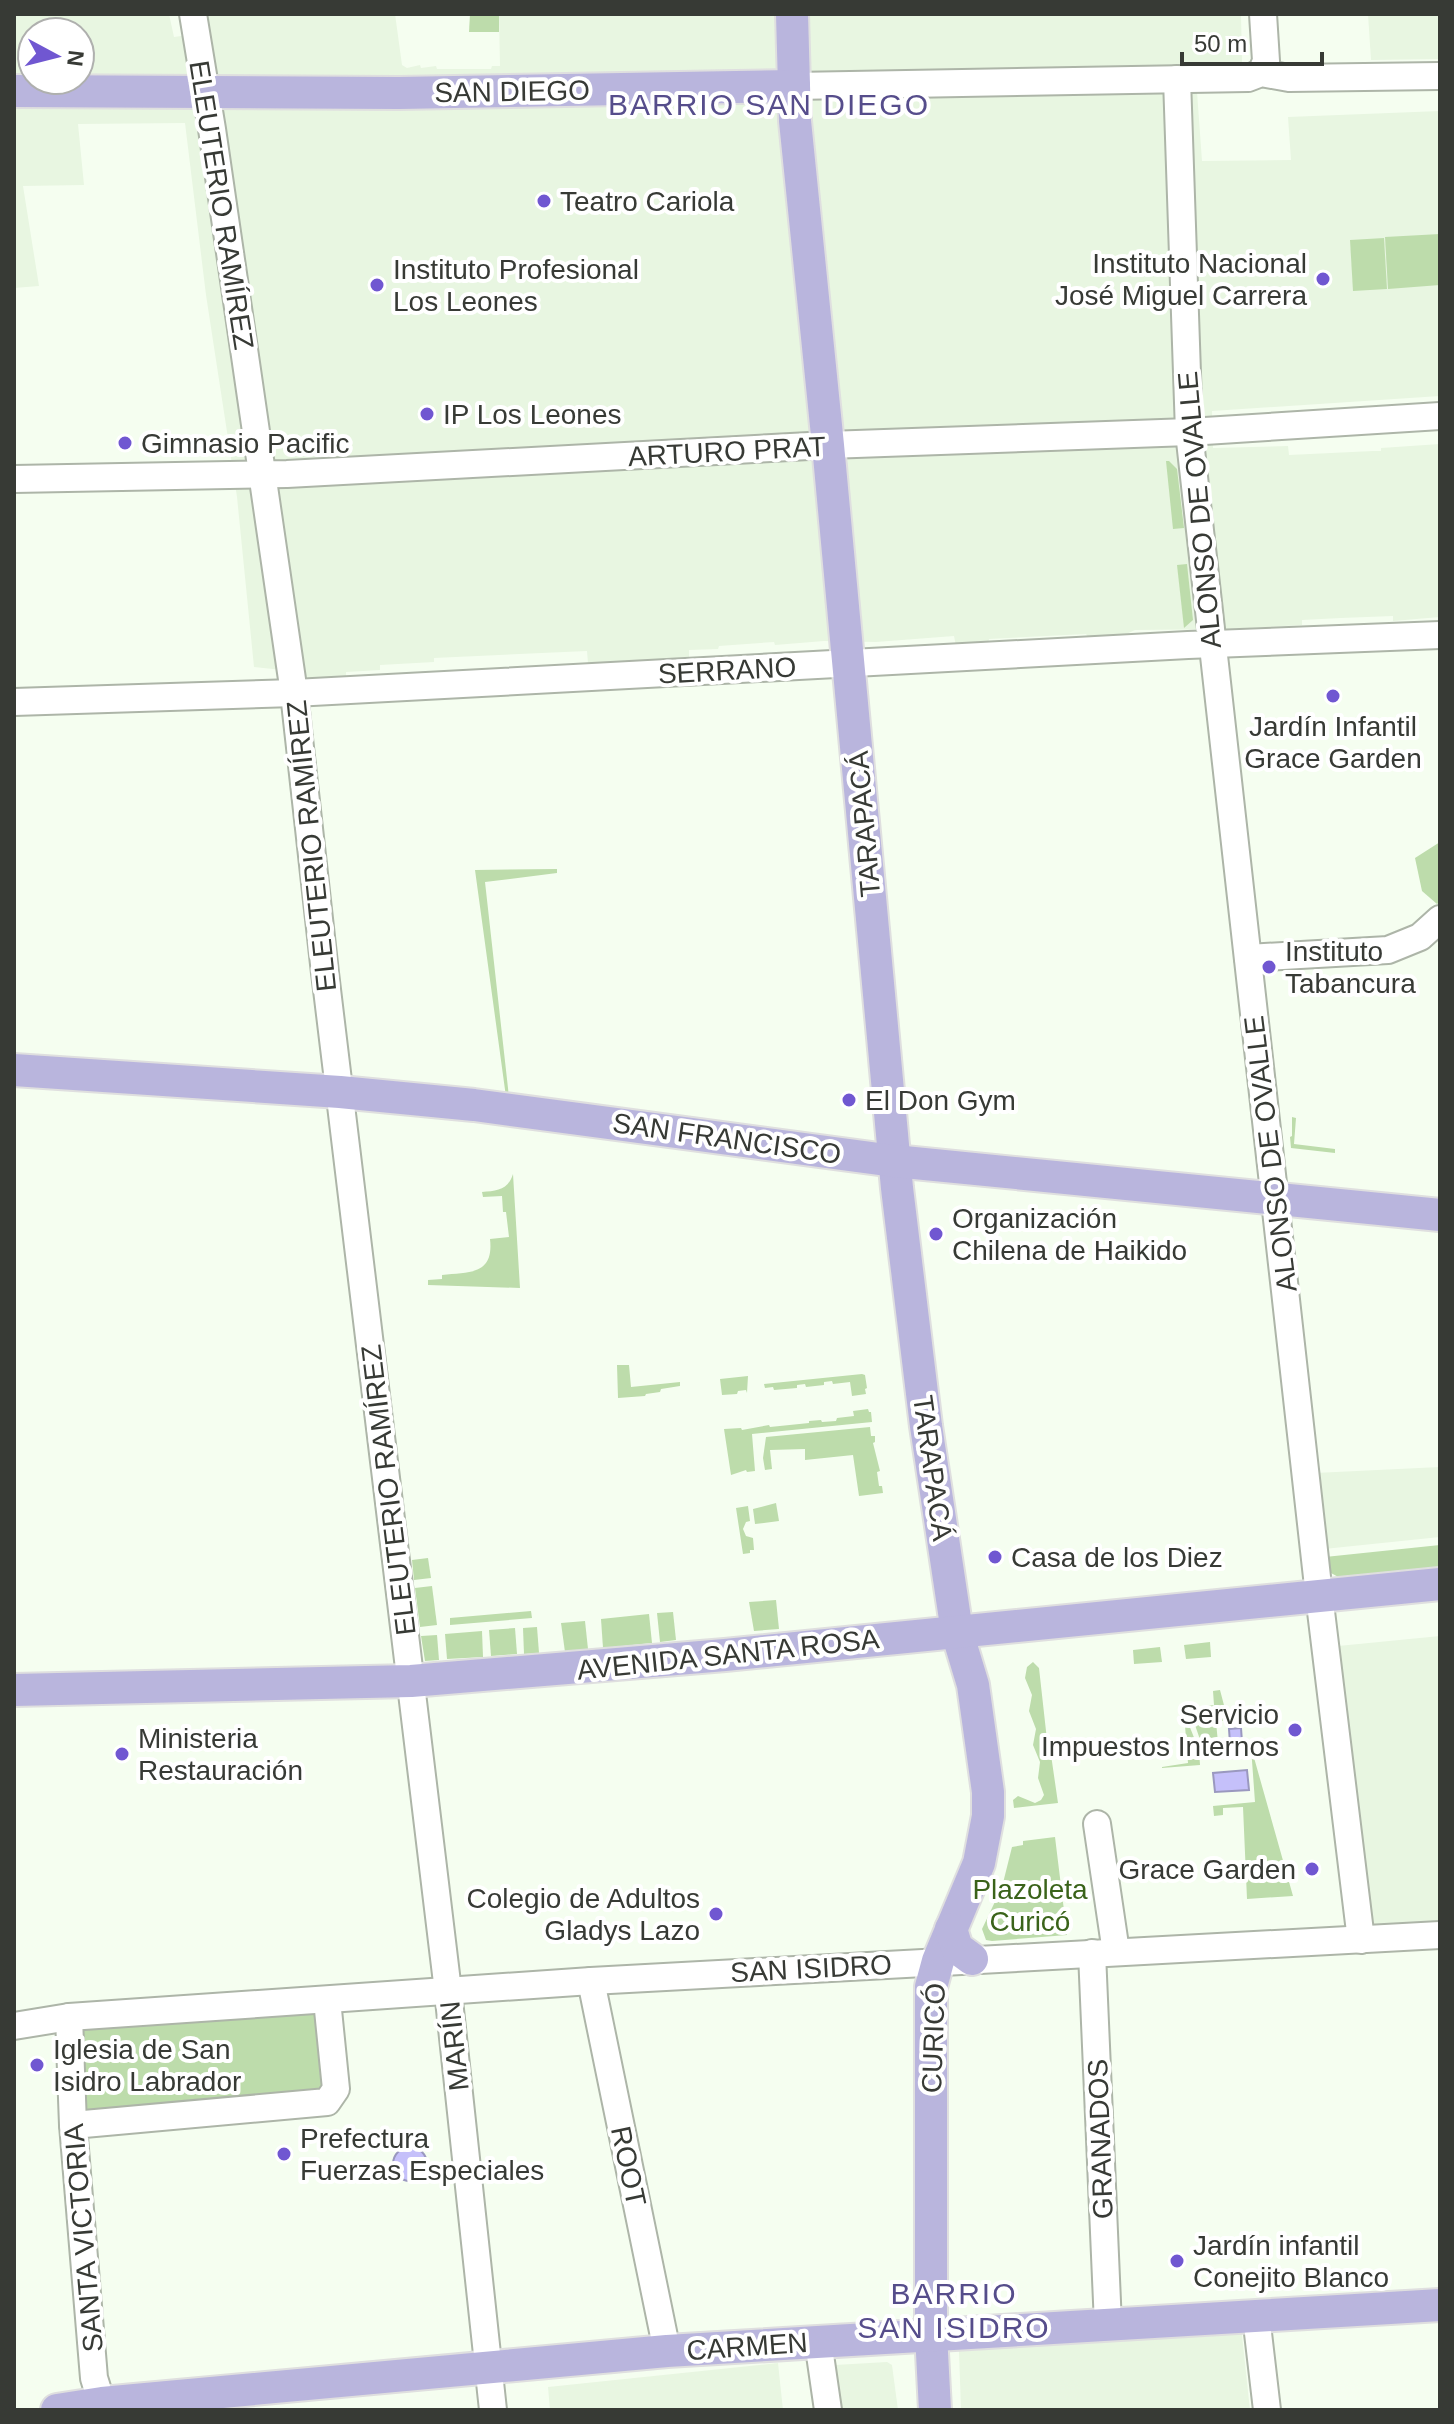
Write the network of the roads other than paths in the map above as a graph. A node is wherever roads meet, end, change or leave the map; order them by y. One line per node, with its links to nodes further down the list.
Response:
1 (193, 14): 9 (street, ELEUTERIO RAMÍREZ)
2 (792, 14): 7 (main road, TARAPACÁ)
3 (1263, 14): 4 (street)
4 (1261, 73): 5 (street, SAN DIEGO); 6 (street, SAN DIEGO)
5 (1440, 76)
6 (1177, 79): 7 (street, SAN DIEGO); 11 (street, ALONSO DE OVALLE)
7 (794, 86): 9 (main road, SAN DIEGO); 12 (main road, TARAPACÁ)
8 (14, 91): 9 (main road, SAN DIEGO)
9 (207, 94): 13 (street, ELEUTERIO RAMÍREZ)
10 (1440, 416): 11 (street, ARTURO PRAT)
11 (1189, 432): 12 (street, ARTURO PRAT); 16 (street, ALONSO DE OVALLE)
12 (828, 445): 13 (street, ARTURO PRAT); 17 (main road, TARAPACÁ)
13 (263, 475): 14 (street, ARTURO PRAT); 18 (street, ELEUTERIO RAMÍREZ)
14 (14, 479)
15 (1440, 635): 16 (street, SERRANO)
16 (1211, 644): 17 (street, SERRANO); 21 (street, ALONSO DE OVALLE)
17 (849, 664): 18 (street, SERRANO); 24 (main road, TARAPACÁ)
18 (294, 693): 19 (street, SERRANO); 23 (street, ELEUTERIO RAMÍREZ)
19 (14, 702)
20 (1440, 919): 21 (street)
21 (1248, 958): 25 (street, ALONSO DE OVALLE)
22 (14, 1070): 23 (main road, SAN FRANCISCO)
23 (340, 1092): 24 (main road, SAN FRANCISCO); 31 (street, ELEUTERIO RAMÍREZ)
24 (894, 1161): 25 (main road, SAN FRANCISCO); 30 (main road, TARAPACÁ)
25 (1276, 1197): 26 (main road, SAN FRANCISCO); 28 (street, ALONSO DE OVALLE)
26 (1440, 1215)
27 (1440, 1584): 28 (main road, AVENIDA SANTA ROSA)
28 (1319, 1595): 29 (main road, AVENIDA SANTA ROSA); 37 (street, ALONSO DE OVALLE)
29 (1014, 1627): 30 (main road, AVENIDA SANTA ROSA); 32 (main road)
30 (957, 1632): 31 (main road, AVENIDA SANTA ROSA); 32 (main road, CURICÓ)
31 (411, 1681): 33 (main road, AVENIDA SANTA ROSA); 42 (street, MARÍN)
32 (973, 1685): 35 (main road, CURICÓ)
33 (14, 1690)
34 (1097, 1824): 38 (street, GRANADOS)
35 (951, 1929): 39 (main road); 40 (main road, CURICÓ)
36 (1440, 1935): 37 (street, SAN ISIDRO)
37 (1361, 1940): 38 (street, SAN ISIDRO)
38 (1104, 1952): 39 (street, SAN ISIDRO); 49 (street, GRANADOS)
39 (972, 1959): 40 (street, SAN ISIDRO)
40 (938, 1961): 41 (street, SAN ISIDRO); 50 (main road, CURICÓ)
41 (591, 1981): 42 (street, SAN ISIDRO); 52 (street, ROOT)
42 (448, 1991): 43 (street, SAN ISIDRO); 53 (street, MARÍN)
43 (327, 2000): 44 (street, SAN ISIDRO); 46 (street)
44 (69, 2017): 45 (street, SAN ISIDRO); 46 (street, SANTA VICTORIA)
45 (14, 2026)
46 (73, 2125): 54 (street, SANTA VICTORIA)
47 (1440, 2305): 48 (main road, CARMEN)
48 (1256, 2316): 49 (main road, CARMEN); 59 (street)
49 (1108, 2325): 50 (main road, CARMEN)
50 (931, 2334): 51 (main road, CARMEN); 58 (main road, CURICÓ)
51 (818, 2341): 52 (main road, CARMEN); 57 (street)
52 (667, 2351): 53 (main road, CARMEN)
53 (489, 2367): 54 (main road, CARMEN); 56 (street, MARÍN)
54 (103, 2406): 55 (main road, CARMEN)
55 (57, 2410)
56 (493, 2410)
57 (828, 2410)
58 (935, 2410)
59 (1267, 2410)

